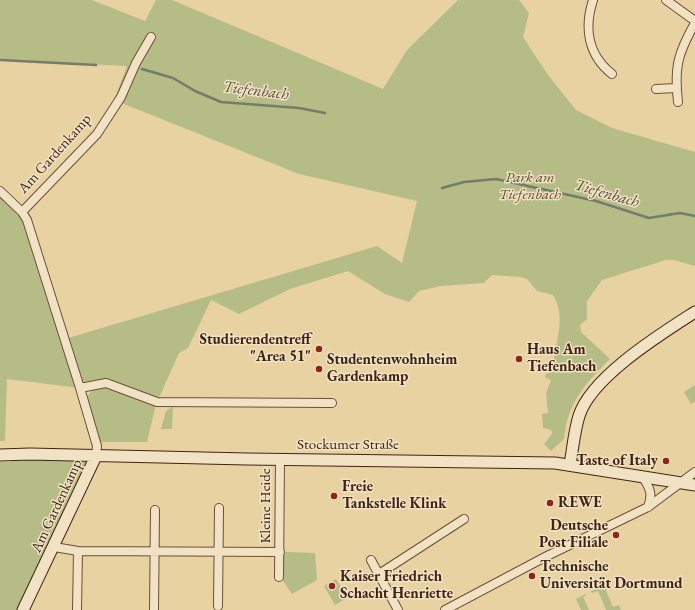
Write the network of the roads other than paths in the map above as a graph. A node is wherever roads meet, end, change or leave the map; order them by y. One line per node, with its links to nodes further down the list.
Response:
1 (593, 0): 5 (street)
2 (666, 0): 3 (street)
3 (695, 22): 6 (street)
4 (151, 37): 10 (street, Am Gardenkamp)
5 (612, 74)
6 (676, 88): 7 (street); 8 (street)
7 (656, 89)
8 (678, 102)
9 (0, 191): 10 (street)
10 (22, 212): 12 (street, Am Gardenkamp)
11 (695, 312): 17 (main road)
12 (80, 388): 13 (street); 15 (street, Am Gardenkamp)
13 (332, 403)
14 (0, 455): 15 (main road, Stockumer Straße)
15 (96, 456): 16 (main road, Stockumer Straße); 26 (main road, Am Gardenkamp)
16 (280, 460): 17 (main road, Stockumer Straße); 30 (street, Kleine Heide)
17 (570, 464): 19 (main road, Stockumer Straße)
18 (695, 472): 20 (street)
19 (642, 476): 20 (main road, Stockumer Straße); 22 (street)
20 (681, 483): 21 (main road, Stockumer Straße); 22 (street)
21 (695, 485)
22 (648, 507): 39 (street)
23 (219, 508): 29 (street)
24 (154, 510): 28 (street)
25 (464, 520): 32 (street)
26 (54, 547): 27 (street, Kleine Heide); 35 (main road, Am Gardenkamp)
27 (78, 551): 28 (street, Kleine Heide); 36 (street)
28 (154, 551): 29 (street, Kleine Heide); 37 (street)
29 (219, 551): 30 (street, Kleine Heide); 34 (street)
30 (280, 552): 33 (street, Kleine Heide)
31 (371, 560): 32 (street)
32 (379, 574): 38 (street)
33 (279, 577)
34 (218, 606)
35 (23, 610)
36 (77, 610)
37 (154, 610)
38 (398, 610)
39 (445, 610)

